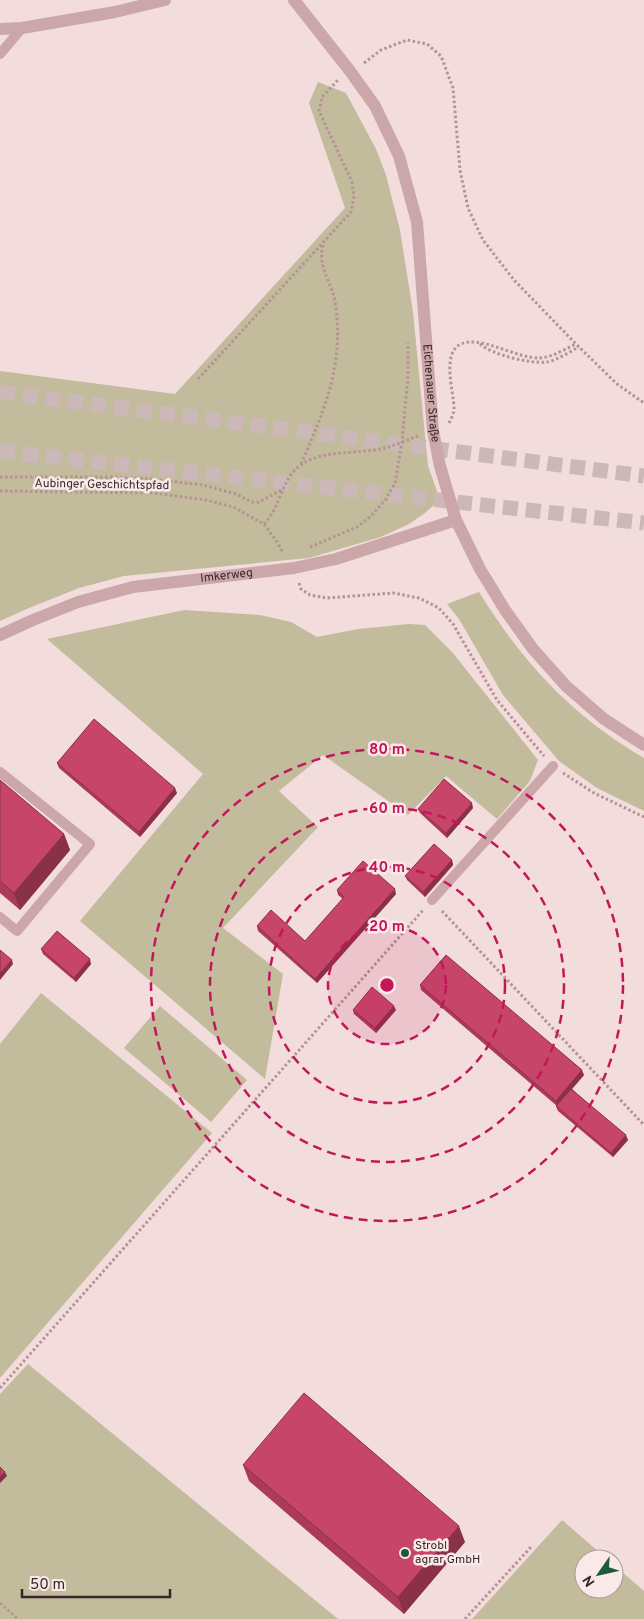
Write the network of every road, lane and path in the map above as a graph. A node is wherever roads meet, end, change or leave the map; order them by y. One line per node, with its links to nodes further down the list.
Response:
1 (165, 0): 3 (street)
2 (294, 0): 6 (street, Eichenauer Straße)
3 (22, 28): 4 (street); 5 (lane)
4 (0, 29)
5 (0, 54)
6 (350, 71): 11 (path); 15 (street, Eichenauer Straße)
7 (345, 87): 8 (path)
8 (324, 242): 13 (path); 17 (path)
9 (408, 337): 16 (path)
10 (477, 342): 11 (path); 12 (path); 15 (path)
11 (576, 344): 12 (path)
12 (580, 347): 14 (path)
13 (198, 379)
14 (644, 403)
15 (433, 431): 16 (path); 21 (street, Eichenauer Straße)
16 (402, 442): 17 (path); 23 (path)
17 (302, 464): 19 (path)
18 (0, 477): 19 (path)
19 (282, 490): 22 (path)
20 (0, 491): 22 (path, Aubinger Geschichtspfad)
21 (456, 520): 23 (street, Imkerweg); 25 (street, Eichenauer Straße)
22 (264, 524): 23 (path, Aubinger Geschichtspfad)
23 (294, 568): 24 (street, Imkerweg); 26 (path, Aubinger Geschichtspfad)
24 (0, 635)
25 (644, 745)
26 (553, 766): 28 (path, Aubinger Geschichtspfad); 29 (lane)
27 (0, 772): 30 (lane)
28 (644, 817)
29 (432, 900): 31 (path); 32 (path)
30 (0, 917)
31 (644, 1124)
32 (0, 1388)
33 (531, 1547): 36 (path)
34 (0, 1603): 35 (path)
35 (18, 1619)
36 (465, 1619)

